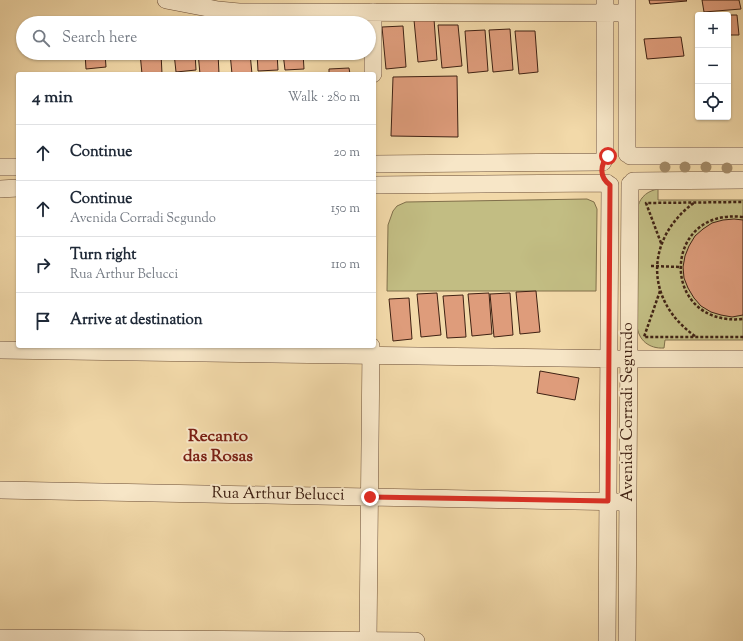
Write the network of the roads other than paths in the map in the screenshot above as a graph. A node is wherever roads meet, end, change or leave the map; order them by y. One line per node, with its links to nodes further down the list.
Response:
1 (166, 0): 2 (street)
2 (305, 6): 6 (street)
3 (459, 6): 4 (street); 6 (street)
4 (605, 7): 5 (street); 12 (street)
5 (627, 7): 10 (street)
6 (373, 12): 7 (street)
7 (373, 16)
8 (373, 60): 9 (street)
9 (373, 72)
10 (628, 155): 11 (street); 12 (street); 17 (street)
11 (743, 156)
12 (604, 161): 13 (street); 18 (street)
13 (376, 164)
14 (16, 167): 15 (street)
15 (0, 168)
16 (743, 180): 17 (street)
17 (631, 182): 18 (street); 25 (street, Avenida Corradi Segundo)
18 (608, 184): 19 (street); 24 (street, Avenida Corradi Segundo)
19 (376, 185)
20 (0, 188): 21 (street)
21 (16, 188)
22 (0, 350): 23 (street)
23 (371, 351): 24 (street); 28 (street)
24 (609, 359): 25 (street); 29 (street, Avenida Corradi Segundo)
25 (628, 359): 26 (street); 30 (street, Avenida Corradi Segundo)
26 (743, 359)
27 (0, 490): 28 (street, Rua Arthur Belucci)
28 (370, 497): 29 (street, Rua Arthur Belucci); 33 (street)
29 (608, 501): 30 (street, Rua Arthur Belucci); 35 (street, Avenida Corradi Segundo)
30 (628, 502): 36 (street, Avenida Corradi Segundo)
31 (0, 638): 32 (street)
32 (33, 639): 33 (street)
33 (368, 641): 34 (street)
34 (416, 641)
35 (607, 641)
36 (627, 641)

